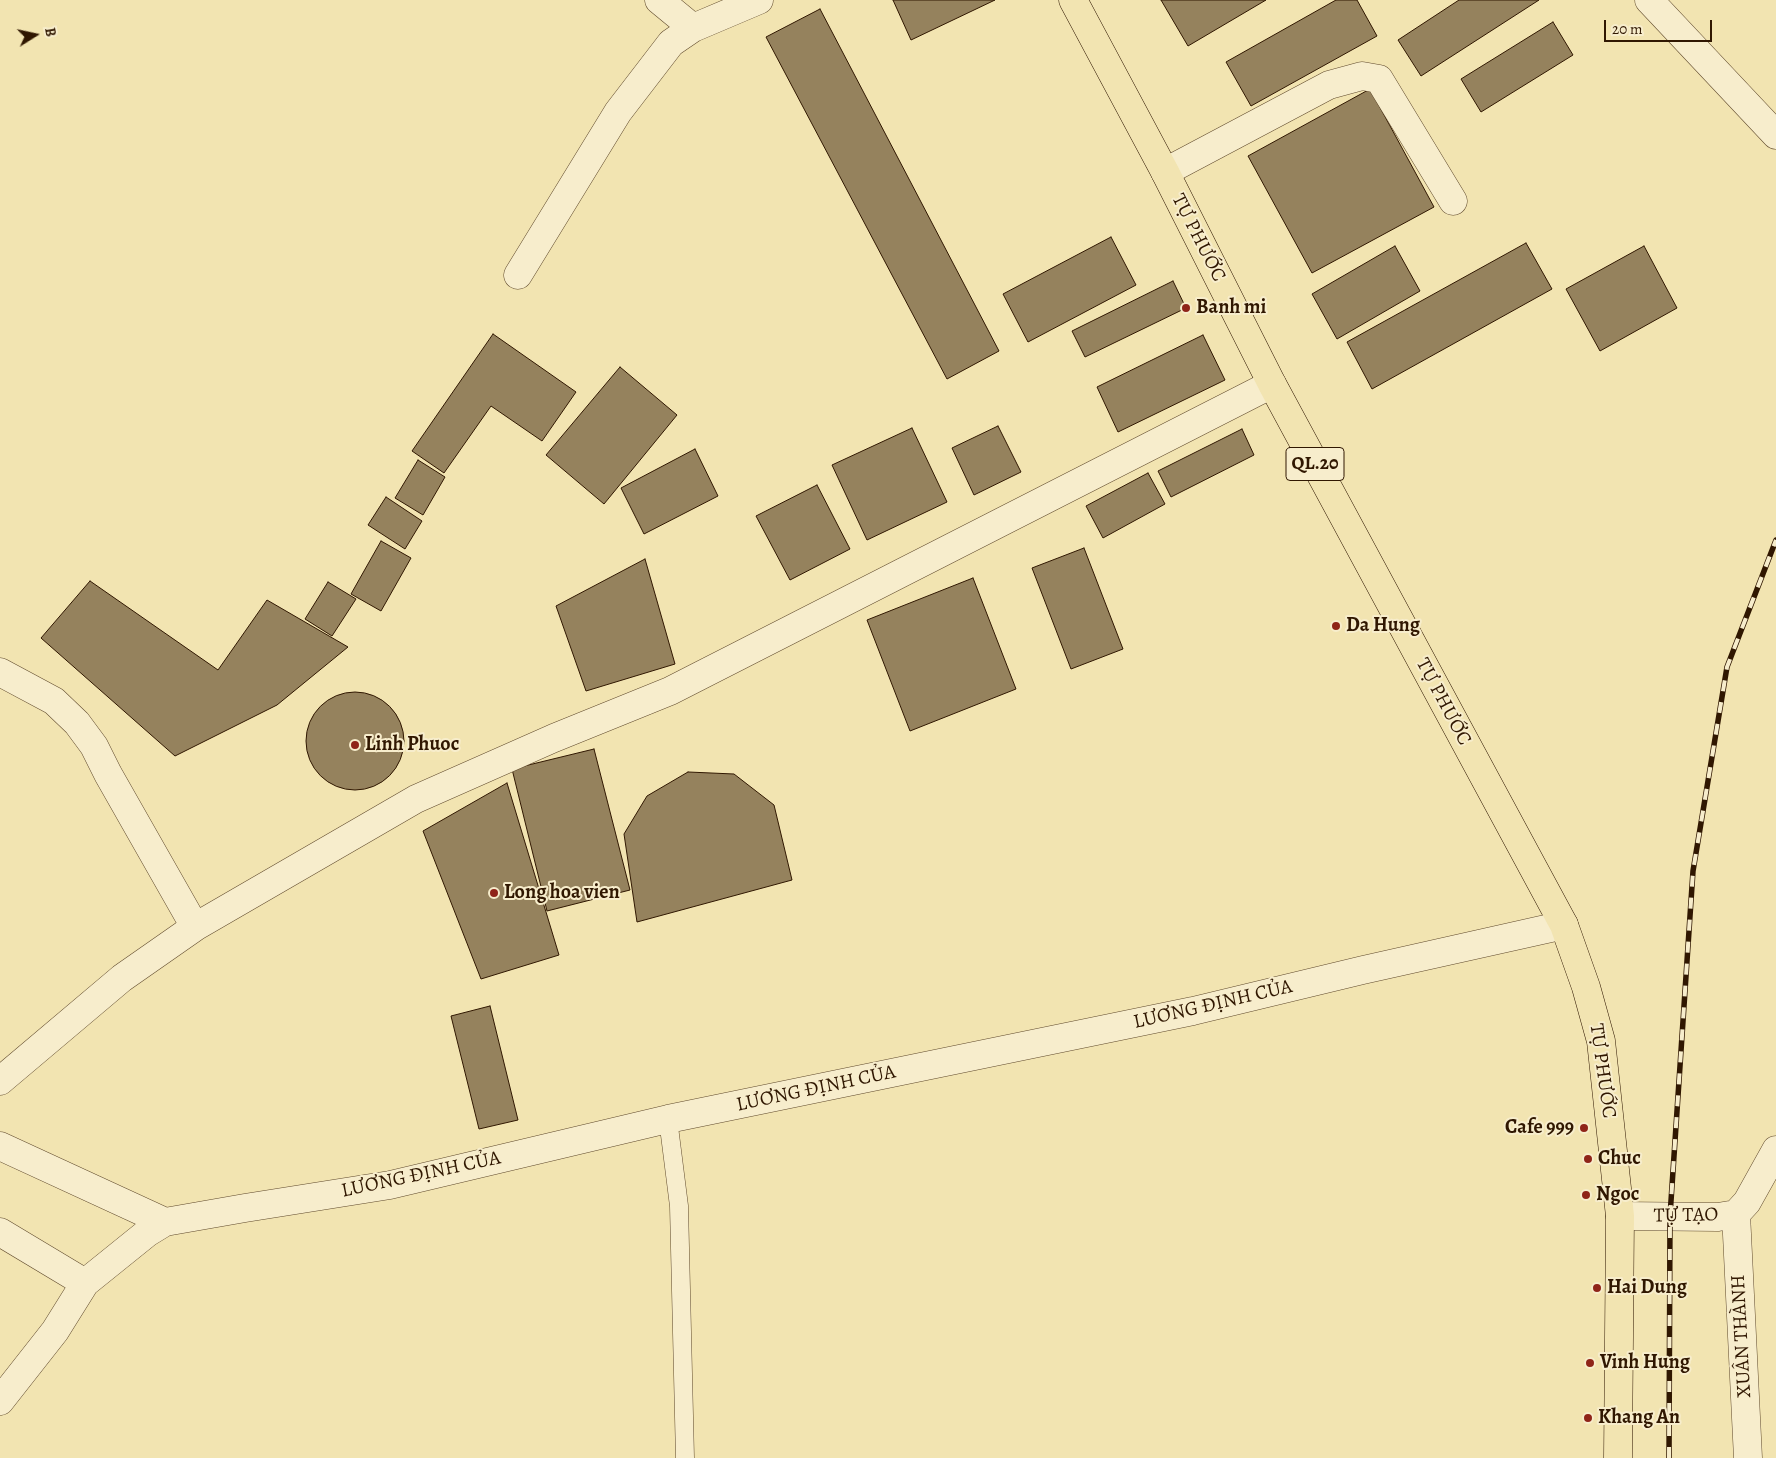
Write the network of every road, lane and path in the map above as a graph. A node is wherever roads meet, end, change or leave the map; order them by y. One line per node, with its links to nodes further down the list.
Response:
1 (659, 0): 5 (street)
2 (759, 0): 5 (street)
3 (1073, 0): 7 (highway, TỰ PHƯỚC / QL.20)
4 (1649, 0): 6 (street)
5 (693, 28): 9 (street)
6 (1776, 135)
7 (1165, 172): 8 (street); 10 (highway, TỰ PHƯỚC / QL.20)
8 (1453, 201)
9 (518, 275)
10 (1272, 384): 12 (highway, TỰ PHƯỚC / QL.20); 13 (street)
11 (0, 672): 13 (street)
12 (1564, 925): 15 (street, LƯƠNG ĐỊNH CỦA); 19 (highway, TỰ PHƯỚC / QL.20)
13 (195, 927): 14 (street)
14 (0, 1080)
15 (668, 1119): 20 (street, LƯƠNG ĐỊNH CỦA); 24 (lane)
16 (0, 1146): 20 (street)
17 (1776, 1150): 18 (street, TỰ TẠO)
18 (1736, 1214): 19 (street, TỰ TẠO); 26 (street, XUÂN THÀNH)
19 (1620, 1216): 25 (highway, TỰ PHƯỚC / QL.20)
20 (165, 1222): 22 (street, LƯƠNG ĐỊNH CỦA)
21 (0, 1232): 22 (street)
22 (85, 1283): 23 (street, LƯƠNG ĐỊNH CỦA)
23 (0, 1401)
24 (685, 1458)
25 (1618, 1458)
26 (1748, 1458)

